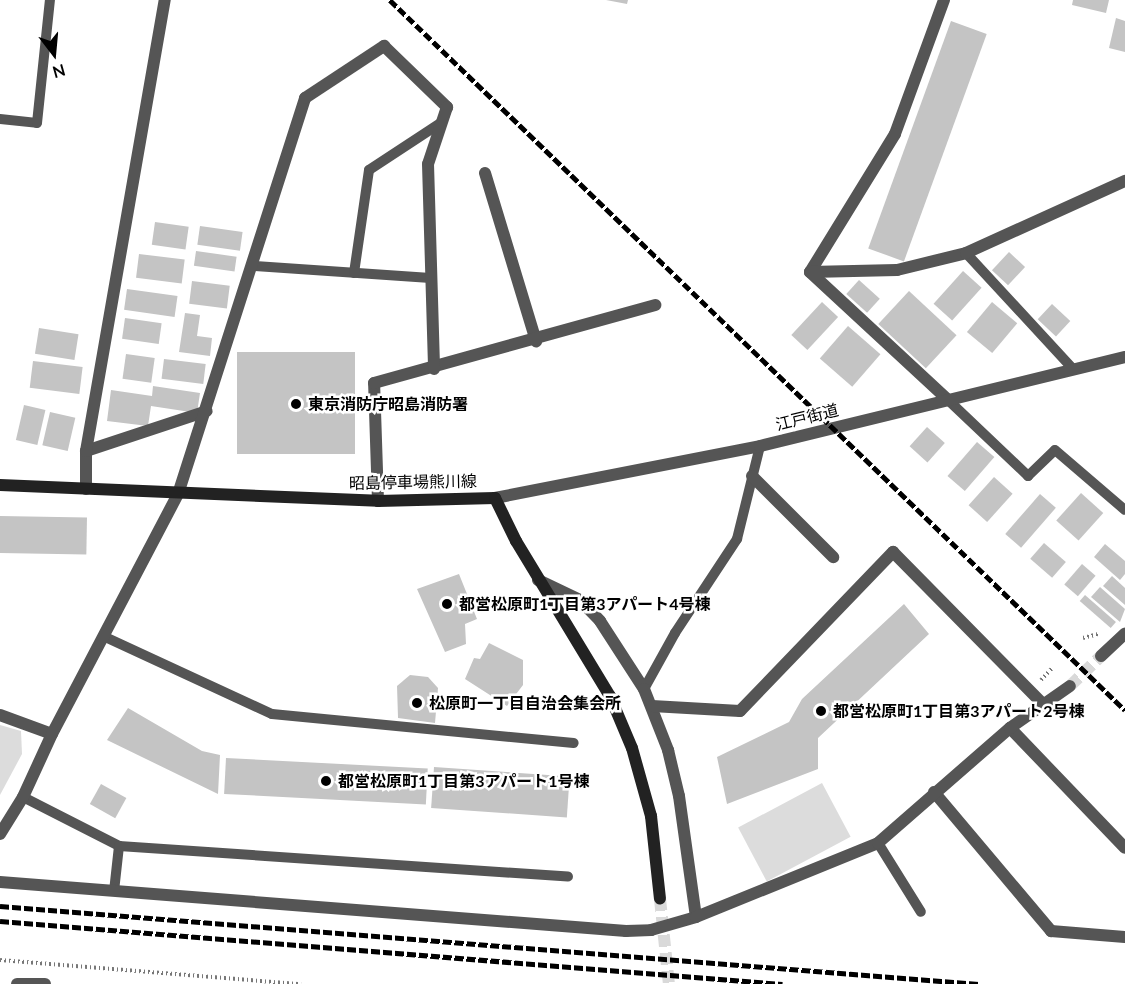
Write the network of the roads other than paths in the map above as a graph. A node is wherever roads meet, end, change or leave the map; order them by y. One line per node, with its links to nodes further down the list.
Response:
1 (50, 0): 4 (lane)
2 (165, 0): 21 (street)
3 (944, 0): 11 (street)
4 (0, 119)
5 (442, 122): 9 (street); 10 (lane); 12 (street)
6 (485, 173): 14 (street)
7 (1125, 181): 8 (street)
8 (966, 253): 11 (street); 17 (lane)
9 (255, 266): 10 (lane); 19 (street)
10 (354, 273): 12 (lane)
11 (810, 273): 18 (street)
12 (431, 278): 16 (street)
13 (655, 305): 14 (street)
14 (536, 341): 16 (street)
15 (1125, 357): 17 (street, 江戸街道)
16 (434, 369): 27 (street)
17 (1074, 370): 18 (street, 江戸街道)
18 (947, 399): 20 (street, 江戸街道); 28 (lane)
19 (207, 411): 21 (street); 25 (street)
20 (760, 446): 22 (lane); 26 (street, 江戸街道)
21 (86, 451): 24 (street)
22 (752, 476): 29 (street); 35 (lane)
23 (0, 485): 24 (main road, 昭島停車場熊川線)
24 (86, 489): 25 (main road, 昭島停車場熊川線)
25 (178, 494): 27 (main road, 昭島停車場熊川線); 32 (street)
26 (495, 498): 27 (main road, 昭島停車場熊川線); 30 (main road, 昭島停車場熊川線)
27 (378, 501)
28 (1125, 510)
29 (833, 557)
30 (538, 580): 35 (street); 51 (main road, 昭島停車場熊川線)
31 (1125, 634): 33 (street)
32 (103, 636): 40 (street); 41 (lane)
33 (1101, 656)
34 (1070, 686): 36 (street)
35 (644, 688): 37 (street)
36 (1042, 703): 37 (street); 39 (street)
37 (652, 706): 53 (street)
38 (0, 715): 40 (street)
39 (1010, 728): 42 (street); 47 (street)
40 (51, 734): 43 (street)
41 (574, 743)
42 (934, 792): 45 (street); 54 (street)
43 (23, 797): 44 (street); 46 (lane)
44 (0, 834)
45 (878, 843): 52 (lane); 53 (street)
46 (119, 846): 48 (lane); 50 (lane)
47 (1125, 848)
48 (568, 877)
49 (0, 882): 50 (street)
50 (114, 891): 53 (street)
51 (660, 899)
52 (921, 912)
53 (696, 917)
54 (1125, 937)
55 (17, 984): 56 (street)
56 (45, 984)

